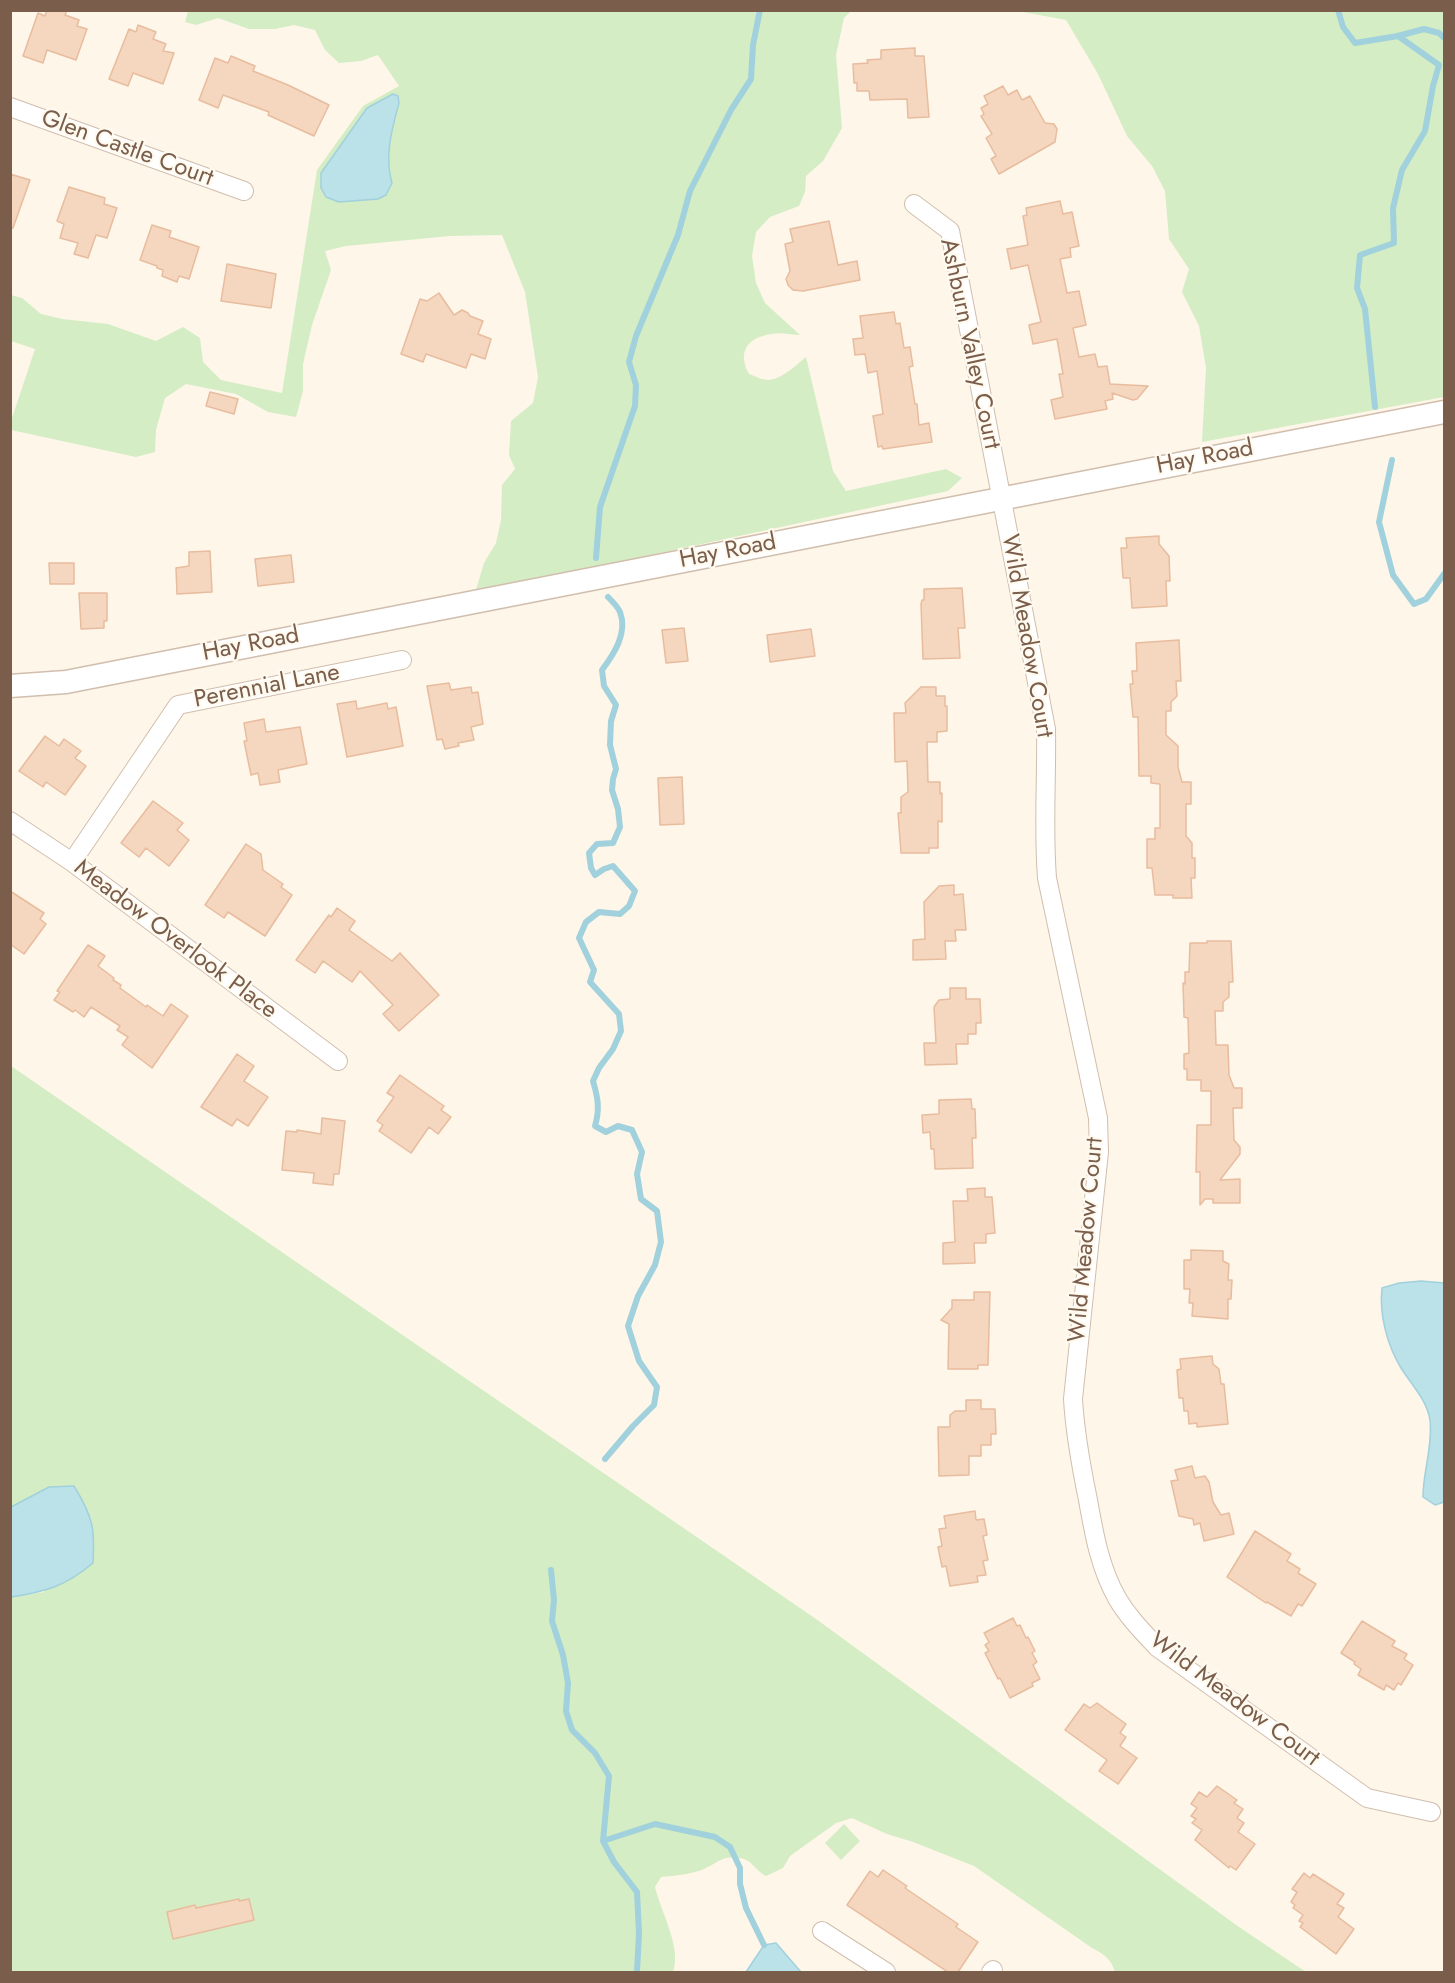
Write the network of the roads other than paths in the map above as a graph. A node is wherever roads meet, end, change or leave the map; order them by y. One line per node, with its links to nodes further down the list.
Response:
1 (10, 107): 2 (street, Glen Castle Court)
2 (244, 191)
3 (914, 204): 5 (street, Ashburn Valley Court)
4 (1444, 412): 5 (street, Hay Road)
5 (1001, 498): 7 (street, Hay Road); 11 (street, Wild Meadow Court)
6 (402, 660): 9 (street, Perennial Lane)
7 (10, 686)
8 (10, 821): 9 (street, Meadow Overlook Place)
9 (72, 862): 10 (street, Meadow Overlook Place)
10 (338, 1061)
11 (1431, 1812)
12 (822, 1931): 13 (street)
13 (886, 1972)

